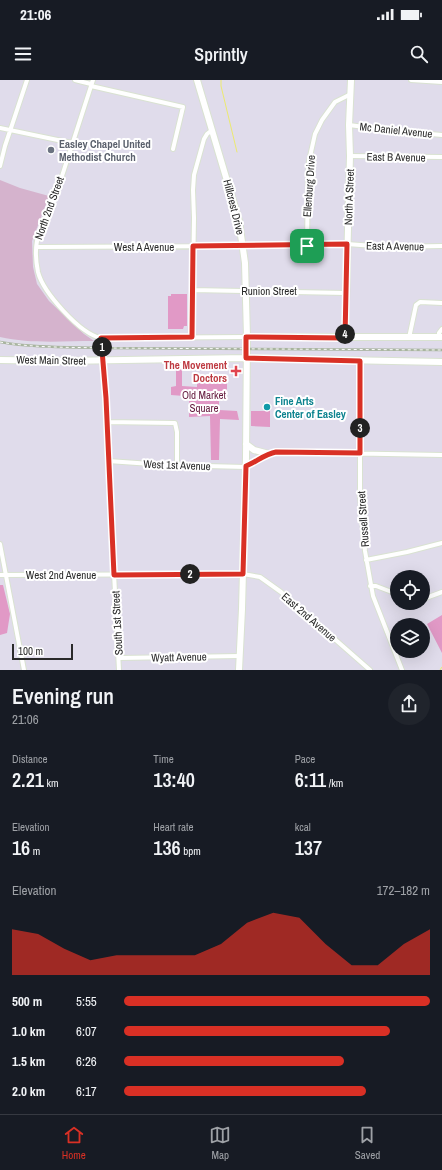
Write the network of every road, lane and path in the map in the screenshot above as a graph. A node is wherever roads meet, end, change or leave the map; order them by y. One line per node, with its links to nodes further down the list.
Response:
1 (27, 80): 11 (street)
2 (75, 80): 7 (street)
3 (197, 80): 12 (main road, Hillcrest Drive)
4 (351, 80): 8 (main road, North A Street)
5 (411, 80): 6 (street)
6 (442, 82)
7 (92, 83): 14 (street, North 2nd Street); 15 (street)
8 (351, 94): 9 (main road, North A Street); 22 (street, Ellenburg Drive)
9 (349, 125): 13 (street, Mc Daniel Avenue); 16 (main road, North A Street)
10 (0, 128): 11 (street)
11 (11, 130): 14 (street); 18 (street)
12 (212, 130): 20 (street); 21 (main road, Hillcrest Drive)
13 (442, 135)
14 (72, 143): 24 (street, North 2nd Street)
15 (173, 149)
16 (350, 156): 17 (street, East B Avenue); 19 (main road, North A Street)
17 (442, 157)
18 (0, 166)
19 (347, 244): 22 (street, West A Avenue); 23 (street, East A Avenue); 27 (main road, North A Street)
20 (193, 246): 21 (street, West A Avenue); 24 (street, West A Avenue); 25 (street)
21 (243, 246): 22 (street, West A Avenue); 26 (main road, Hillcrest Drive)
22 (307, 246)
23 (442, 246)
24 (36, 247): 33 (street, North 2nd Street)
25 (192, 290): 26 (street, Runion Street); 30 (street)
26 (246, 291): 27 (street, Runion Street); 31 (main road, Hillcrest Drive)
27 (346, 293): 34 (main road, North A Street)
28 (442, 303): 35 (street)
29 (442, 329): 32 (street)
30 (192, 337): 31 (street); 33 (street)
31 (246, 337): 34 (main road); 36 (main road, Hillcrest Drive)
32 (440, 337): 35 (main road)
33 (101, 338): 38 (street)
34 (345, 338): 35 (main road)
35 (409, 338)
36 (246, 358): 38 (main road, West Main Street); 39 (main road, West Main Street); 42 (main road, Hillcrest Drive)
37 (0, 360): 38 (main road, West Main Street)
38 (103, 361): 41 (street, South 1st Street)
39 (360, 361): 40 (main road, West Main Street); 43 (street, Russell Street)
40 (442, 362)
41 (106, 422): 46 (street, South 1st Street); 47 (street)
42 (246, 444): 44 (main road); 48 (main road, Hillcrest Drive)
43 (360, 453): 44 (street); 45 (street); 51 (street, Russell Street)
44 (269, 454): 48 (street)
45 (442, 455)
46 (108, 461): 47 (street, West 1st Avenue); 55 (street, South 1st Street)
47 (177, 465): 48 (street, West 1st Avenue)
48 (246, 466): 52 (main road, Hillcrest Drive)
49 (442, 543): 51 (street)
50 (0, 544): 54 (street)
51 (366, 560): 56 (street, Russell Street)
52 (243, 574): 55 (street, West 2nd Avenue); 60 (main road, Hillcrest Drive); 65 (street, East 2nd Avenue)
53 (0, 575): 54 (street, West 2nd Avenue)
54 (6, 575): 55 (street, West 2nd Avenue); 62 (street)
55 (114, 575): 61 (street, South 1st Street)
56 (370, 586): 57 (street); 66 (street, Russell Street)
57 (390, 591)
58 (442, 592): 59 (street)
59 (430, 596)
60 (239, 656): 61 (street, Wyatt Avenue); 64 (main road, Hillcrest Drive)
61 (119, 658): 63 (street, South 1st Street)
62 (24, 670)
63 (119, 670)
64 (239, 670)
65 (370, 670)
66 (402, 670)

